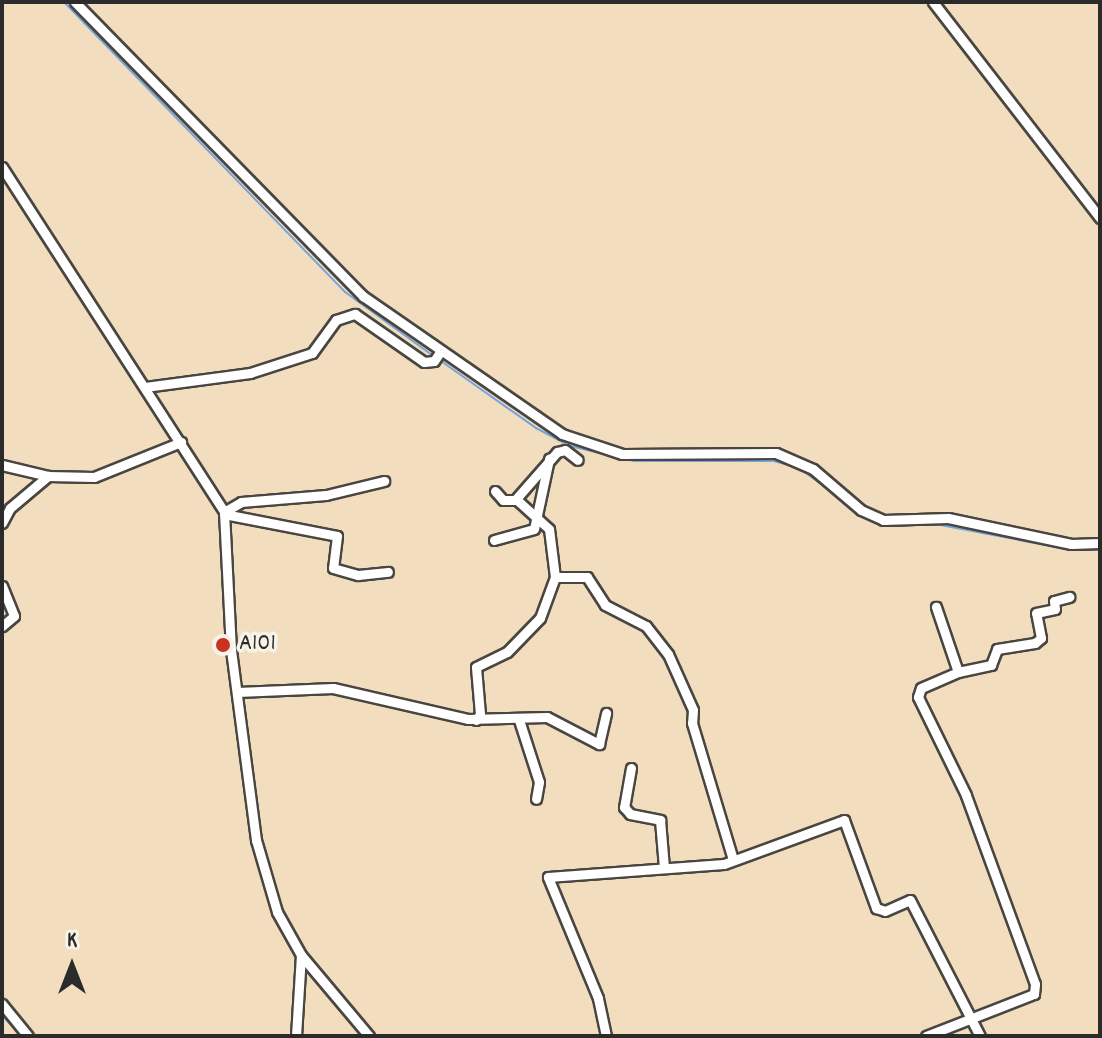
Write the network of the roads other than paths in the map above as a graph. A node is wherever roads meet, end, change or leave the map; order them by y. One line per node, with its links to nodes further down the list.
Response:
1 (75, 2): 5 (street)
2 (933, 2): 4 (street)
3 (2, 167): 6 (street)
4 (1100, 218)
5 (437, 356): 6 (street); 19 (street)
6 (145, 387): 7 (street)
7 (181, 442): 11 (street); 15 (street)
8 (549, 459): 9 (street); 14 (street); 16 (street)
9 (578, 460)
10 (2, 465): 11 (street)
11 (48, 476): 17 (street)
12 (384, 481): 15 (street)
13 (495, 491): 14 (street)
14 (515, 500): 16 (street)
15 (224, 513): 20 (street); 27 (street)
16 (540, 516): 18 (street); 21 (street)
17 (2, 523)
18 (494, 540)
19 (1100, 543)
20 (388, 572)
21 (555, 577): 29 (street); 33 (street)
22 (2, 586): 25 (street)
23 (1069, 597): 26 (street)
24 (936, 607): 26 (street)
25 (2, 626)
26 (958, 672): 37 (street)
27 (237, 692): 29 (street); 35 (street)
28 (606, 713): 30 (street)
29 (476, 720): 30 (street)
30 (519, 720): 32 (street)
31 (631, 768): 34 (street)
32 (536, 799)
33 (733, 860): 34 (street); 37 (street)
34 (664, 868): 41 (street)
35 (301, 955): 39 (street); 40 (street)
36 (2, 1004): 38 (street)
37 (971, 1016): 42 (street); 43 (street)
38 (28, 1036)
39 (296, 1036)
40 (369, 1036)
41 (606, 1036)
42 (926, 1036)
43 (980, 1036)

